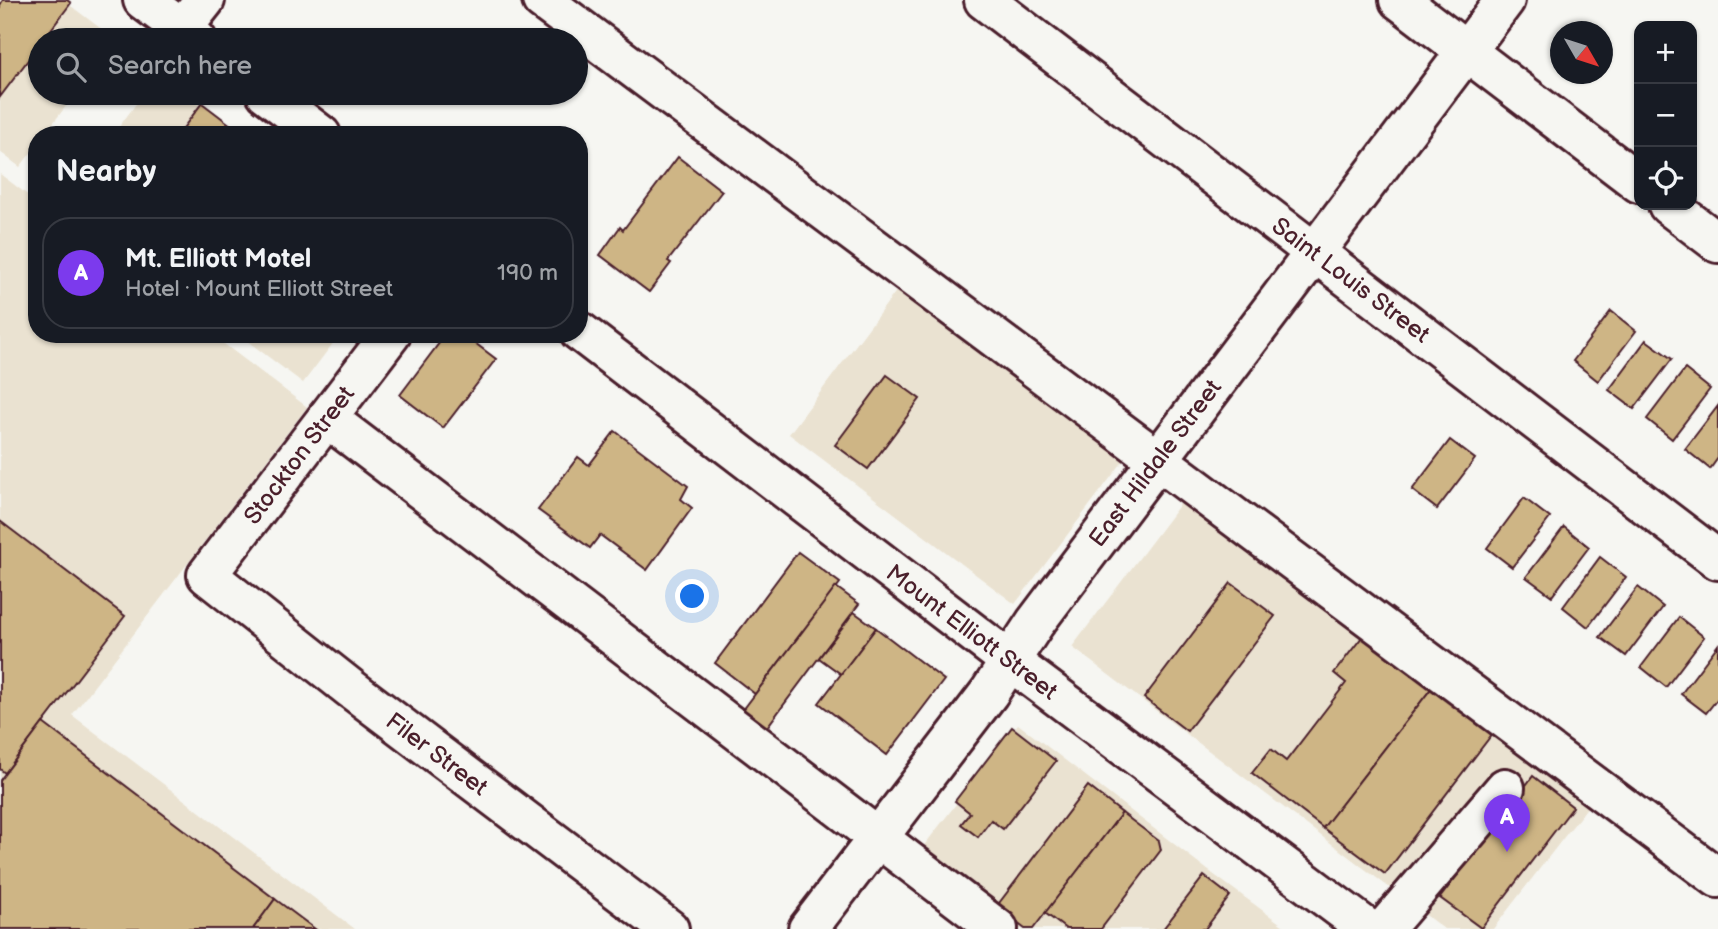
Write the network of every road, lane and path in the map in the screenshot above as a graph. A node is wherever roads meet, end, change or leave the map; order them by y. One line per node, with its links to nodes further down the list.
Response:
1 (144, 0): 6 (street)
2 (542, 0): 7 (street)
3 (984, 0): 15 (street, Saint Louis Street)
4 (1399, 0): 9 (street)
5 (1505, 0): 9 (street, East Hildale Street)
6 (195, 23)
7 (579, 28)
8 (588, 34): 19 (street)
9 (1466, 51): 12 (street); 15 (street, East Hildale Street)
10 (282, 105): 11 (street)
11 (309, 126)
12 (1634, 179)
13 (1675, 210): 14 (street)
14 (1718, 243)
15 (1313, 251): 19 (street, East Hildale Street); 20 (street, Saint Louis Street)
16 (588, 338): 22 (street, Mount Elliott Street)
17 (384, 343): 18 (street, Stockton Street)
18 (327, 418): 21 (street, Stockton Street); 24 (street)
19 (1157, 460): 22 (street, East Hildale Street); 25 (street)
20 (1718, 560)
21 (207, 575): 26 (street, Filer Street)
22 (1010, 661): 24 (street, East Hildale Street); 29 (street, Mount Elliott Street)
23 (1505, 788): 30 (street)
24 (878, 838): 27 (street, East Hildale Street); 28 (street)
25 (1718, 878)
26 (669, 929)
27 (808, 929)
28 (998, 929)
29 (1368, 929)
30 (1384, 929)

